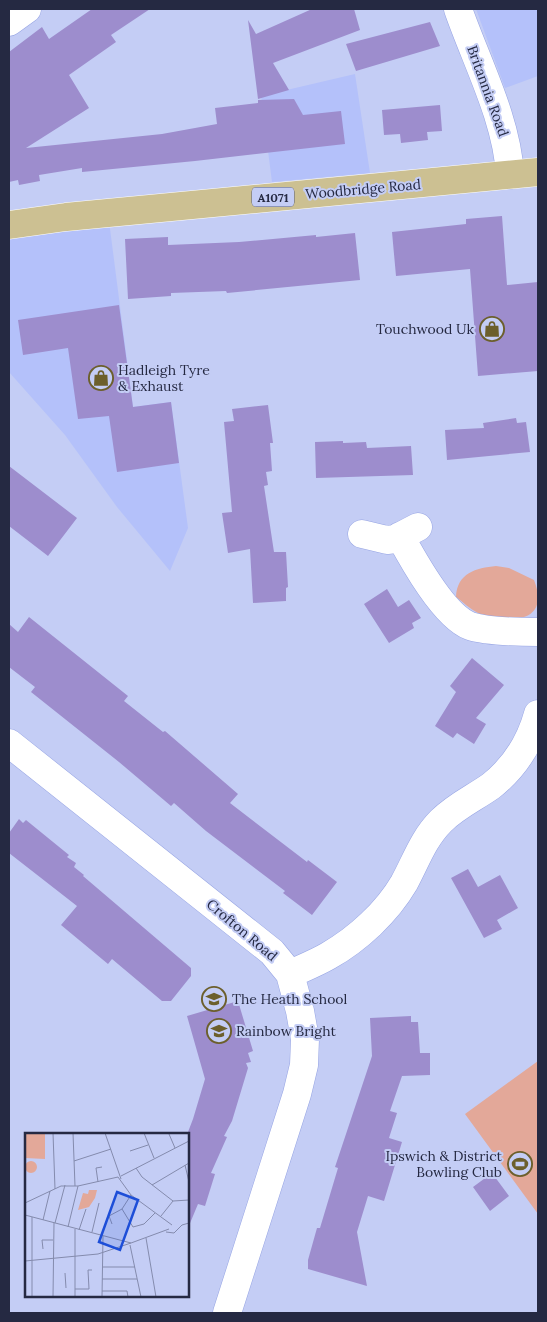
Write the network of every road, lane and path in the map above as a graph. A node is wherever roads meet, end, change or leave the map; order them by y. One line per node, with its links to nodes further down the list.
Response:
1 (26, 9): 3 (street)
2 (458, 9): 5 (street, Britannia Road)
3 (9, 22)
4 (538, 172): 5 (main road, Woodbridge Road / A1071)
5 (510, 174): 6 (main road, Woodbridge Road / A1071)
6 (9, 225)
7 (362, 534): 8 (street)
8 (538, 632)
9 (538, 714): 11 (street)
10 (9, 743): 11 (street, Crofton Road)
11 (290, 974): 12 (street, Crofton Road)
12 (227, 1313)

